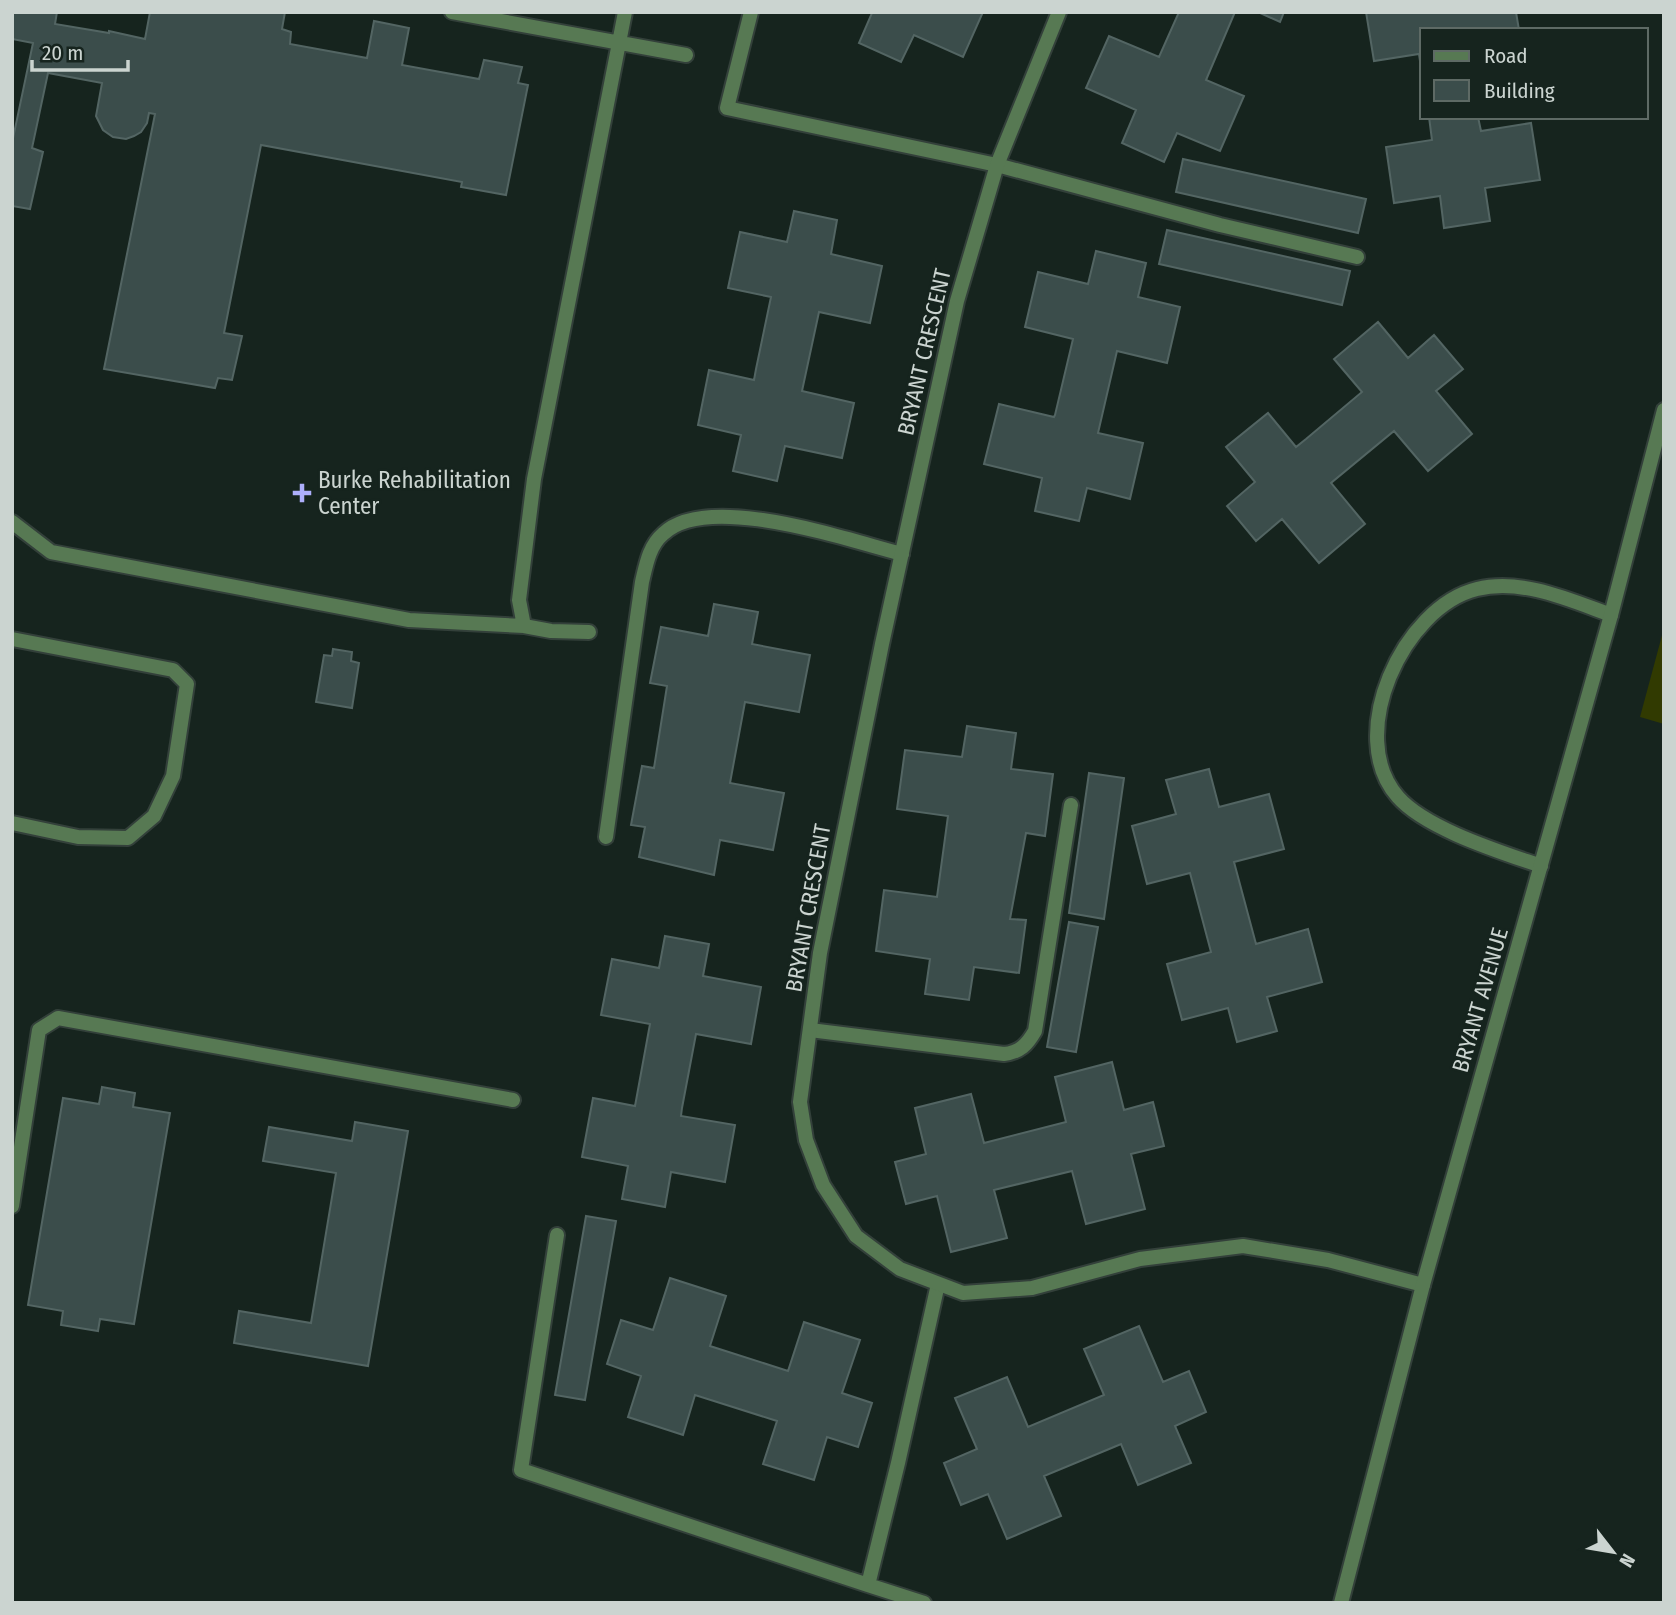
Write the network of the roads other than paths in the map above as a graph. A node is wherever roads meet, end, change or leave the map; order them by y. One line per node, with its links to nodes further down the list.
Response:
1 (452, 12): 5 (street)
2 (625, 12): 5 (street)
3 (751, 12): 7 (street)
4 (1059, 12): 7 (street, BRYANT CRESCENT)
5 (620, 42): 6 (street); 13 (street)
6 (686, 55)
7 (997, 165): 8 (street); 11 (street, BRYANT CRESCENT)
8 (1357, 257)
9 (1664, 410): 12 (street, BRYANT AVENUE)
10 (15, 530): 13 (street)
11 (902, 554): 18 (street); 20 (street, BRYANT CRESCENT)
12 (1611, 615): 19 (street, BRYANT AVENUE); 19 (street)
13 (524, 626): 14 (street)
14 (589, 632)
15 (12, 639): 17 (street)
16 (1071, 805): 20 (street)
17 (12, 823)
18 (607, 837)
19 (1541, 866): 25 (street, BRYANT AVENUE)
20 (810, 1030): 24 (street, BRYANT CRESCENT)
21 (513, 1100): 22 (street)
22 (12, 1206)
23 (558, 1234): 26 (street)
24 (938, 1284): 25 (street, BRYANT CRESCENT); 26 (street)
25 (1423, 1285): 28 (street, BRYANT AVENUE)
26 (868, 1585): 27 (street)
27 (925, 1603)
28 (1340, 1603)

